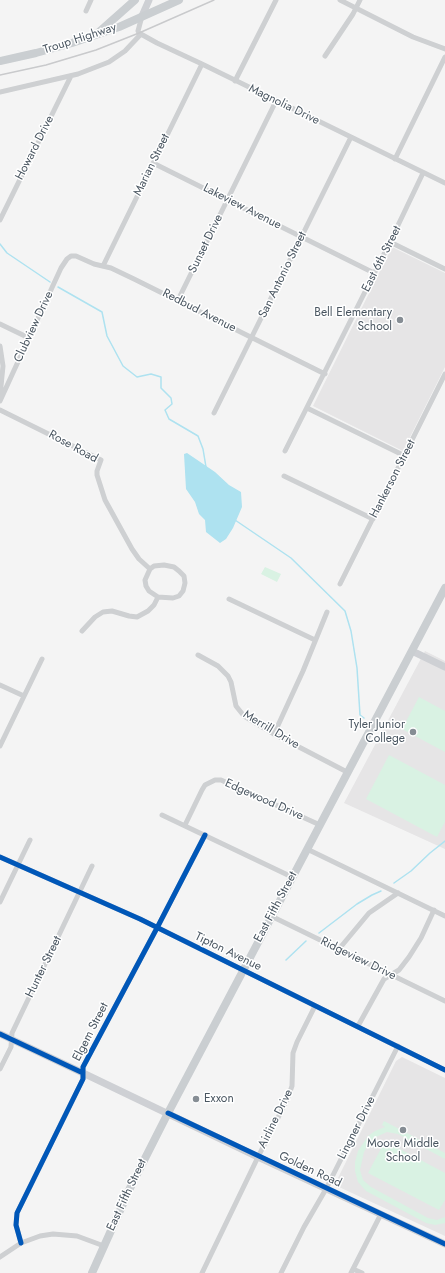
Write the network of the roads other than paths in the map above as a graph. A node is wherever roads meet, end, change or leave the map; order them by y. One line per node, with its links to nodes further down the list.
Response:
1 (91, 0): 9 (street)
2 (135, 0): 12 (main road)
3 (149, 0): 10 (street)
4 (179, 0): 10 (main road, Troup Highway)
5 (276, 0): 19 (street)
6 (340, 0): 8 (street)
7 (360, 0): 8 (street)
8 (356, 8): 13 (street); 14 (street)
9 (86, 11)
10 (142, 16): 11 (street); 12 (main road, Troup Highway)
11 (141, 34): 17 (street, Magnolia Drive); 18 (street)
12 (95, 35): 16 (main road, Troup Highway)
13 (445, 49)
14 (325, 56)
15 (445, 58): 23 (street)
16 (0, 61)
17 (202, 64): 19 (street, Magnolia Drive); 24 (street, Marian Street)
18 (71, 76): 20 (street); 28 (street, Howard Drive)
19 (235, 81): 21 (street, Magnolia Drive)
20 (0, 92)
21 (276, 100): 22 (street, Magnolia Drive); 27 (street, Sunset Drive)
22 (351, 137): 23 (street, Magnolia Drive); 29 (street, San Antonio Street)
23 (395, 159): 25 (street, Magnolia Drive)
24 (153, 163): 27 (street, Lakeview Avenue); 32 (street, Marian Street)
25 (424, 173): 26 (street, Magnolia Drive); 30 (street, East 6th Street)
26 (445, 184)
27 (228, 200): 29 (street, Lakeview Avenue); 35 (street, Sunset Drive)
28 (0, 220)
29 (301, 237): 34 (street, Lakeview Avenue); 38 (street, San Antonio Street)
30 (390, 242): 33 (street); 34 (street, East 6th Street)
31 (71, 256): 32 (street, Redbud Avenue); 37 (street, Clubview Drive)
32 (103, 266): 35 (street, Redbud Avenue)
33 (445, 269)
34 (374, 273): 40 (street, East 6th Street)
35 (178, 300): 38 (street, Redbud Avenue)
36 (0, 324): 37 (street)
37 (29, 338): 42 (street, Clubview Drive)
38 (252, 338): 40 (street, Redbud Avenue); 45 (street, San Antonio Street)
39 (0, 346): 42 (street)
40 (325, 374): 43 (street, East 6th Street)
41 (445, 374): 47 (street, Hankerson Street)
42 (0, 400)
43 (307, 408): 46 (street, East 6th Street); 47 (street)
44 (0, 410): 50 (street, Rose Road)
45 (214, 413)
46 (285, 451)
47 (405, 456): 49 (street, Hankerson Street)
48 (284, 476): 49 (street)
49 (373, 519): 51 (street, Hankerson Street)
50 (150, 569): 53 (street); 53 (street)
51 (340, 584)
52 (445, 588): 58 (main road, East Fifth Street)
53 (158, 597): 56 (street)
54 (229, 599): 57 (street)
55 (327, 612): 57 (street)
56 (82, 631)
57 (315, 640): 64 (street)
58 (412, 651): 61 (street); 66 (main road, East Fifth Street)
59 (198, 655): 64 (street, Merrill Drive)
60 (42, 659): 63 (street)
61 (445, 667)
62 (0, 685): 63 (street)
63 (24, 696): 65 (street)
64 (274, 734): 66 (street, Merrill Drive)
65 (0, 746)
66 (347, 772): 69 (main road, East Fifth Street)
67 (162, 815): 68 (street)
68 (185, 825): 69 (street, Edgewood Drive); 70 (street)
69 (320, 825): 72 (main road, East Fifth Street)
70 (205, 835): 76 (street); 83 (street, Elgem Street)
71 (30, 840): 74 (street)
72 (307, 849): 76 (main road, East Fifth Street); 78 (street)
73 (0, 857): 74 (street, Tipton Avenue)
74 (18, 865): 77 (street, Tipton Avenue); 79 (street)
75 (92, 866): 77 (street, Hunter Street)
76 (292, 877): 81 (main road, East Fifth Street)
77 (80, 892): 83 (street, Tipton Avenue); 91 (street, Hunter Street)
78 (398, 893): 80 (street); 84 (street)
79 (0, 902)
80 (434, 910): 82 (street); 86 (street)
81 (271, 916): 84 (street, Ridgeview Drive); 85 (main road, East Fifth Street)
82 (445, 916)
83 (157, 928): 85 (street, Tipton Avenue); 95 (street, Elgem Street)
84 (339, 949): 86 (street, Ridgeview Drive)
85 (242, 970): 88 (street, Tipton Avenue); 96 (main road, East Fifth Street)
86 (392, 976): 87 (street, Ridgeview Drive); 89 (street)
87 (445, 1001)
88 (315, 1006): 89 (street, Tipton Avenue); 97 (street, Airline Drive)
89 (358, 1026): 92 (street, Tipton Avenue)
90 (0, 1034): 91 (street, Golden Road)
91 (12, 1040): 93 (street, Hunter Street); 95 (street, Golden Road)
92 (398, 1046): 94 (street, Tipton Avenue); 98 (street, Lingner Drive)
93 (0, 1069)
94 (445, 1070)
95 (83, 1073): 96 (street, Golden Road); 100 (street, Elgem Street)
96 (168, 1113): 97 (street, Golden Road); 102 (main road, East Fifth Street)
97 (258, 1157): 98 (street, Golden Road); 106 (street, Airline Drive)
98 (326, 1189): 99 (street, Golden Road); 107 (street, Lingner Drive)
99 (380, 1214): 101 (street, Golden Road); 104 (street)
100 (21, 1243): 102 (street); 103 (street)
101 (445, 1244)
102 (104, 1246): 105 (main road, East Fifth Street)
103 (0, 1257)
104 (352, 1271): 108 (street)
105 (92, 1273)
106 (202, 1273)
107 (281, 1273)
108 (362, 1273)

